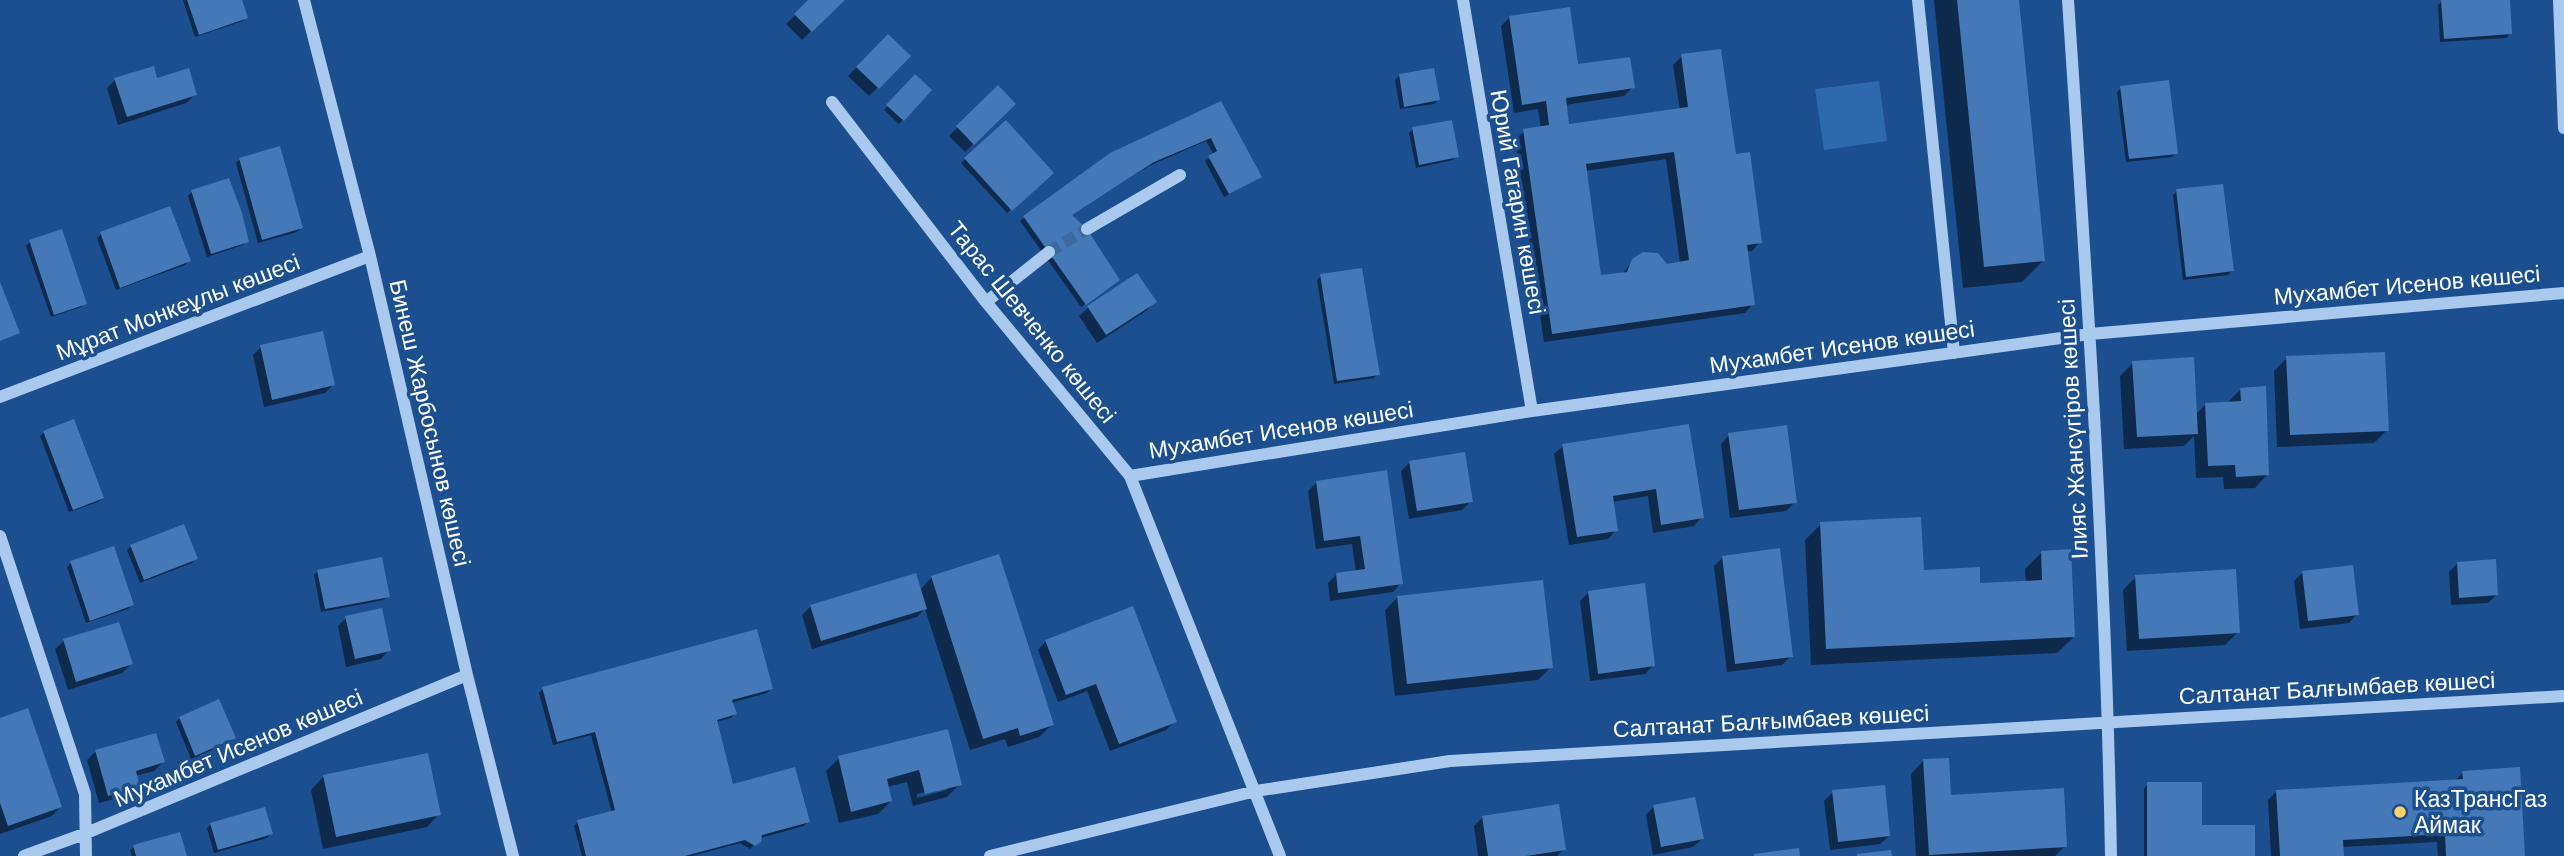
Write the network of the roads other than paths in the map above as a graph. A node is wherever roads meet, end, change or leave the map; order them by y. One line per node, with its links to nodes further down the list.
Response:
1 (304, 0): 11 (street, Бинеш Жарбосынов көшесі)
2 (1463, 0): 17 (street, Юрий Гагарин көшесі)
3 (1918, 0): 15 (street)
4 (2068, 0): 14 (street, Ілияс Жансүгіров көшесі)
5 (2559, 0): 7 (street)
6 (832, 102): 13 (street, Тарас Шевченко көшесі)
7 (2564, 128)
8 (1180, 175): 9 (street)
9 (1087, 229)
10 (1049, 252): 13 (street)
11 (370, 256): 16 (street, Мұрат Монкеұлы көшесі); 20 (street, Бинеш Жарбосынов көшесі)
12 (2564, 293): 14 (street, Мухамбет Исенов көшесі)
13 (986, 302): 18 (street, Тарас Шевченко көшесі)
14 (2090, 334): 15 (street, Мухамбет Исенов көшесі); 22 (street, Ілияс Жансүгіров көшесі)
15 (1954, 353): 17 (street, Мухамбет Исенов көшесі)
16 (0, 397)
17 (1532, 411): 18 (street, Мухамбет Исенов көшесі)
18 (1130, 476): 23 (street, Тарас Шевченко көшесі)
19 (0, 536): 24 (street)
20 (467, 675): 24 (street, Мухамбет Исенов көшесі); 27 (street, Бинеш Жарбосынов көшесі)
21 (2564, 696): 22 (street, Салтанат Балғымбаев көшесі)
22 (2109, 723): 23 (street, Салтанат Балғымбаев көшесі); 30 (street, Ілияс Жансүгіров көшесі)
23 (1255, 791): 28 (street, Салтанат Балғымбаев көшесі); 29 (street, Тарас Шевченко көшесі)
24 (84, 834): 25 (street, Мухамбет Исенов көшесі); 26 (street)
25 (24, 856)
26 (86, 856)
27 (513, 856)
28 (990, 856)
29 (1280, 856)
30 (2111, 856)

